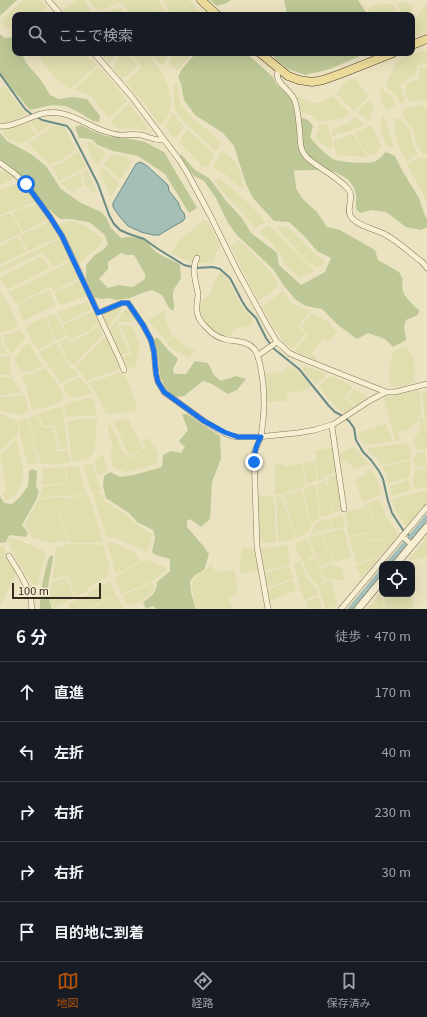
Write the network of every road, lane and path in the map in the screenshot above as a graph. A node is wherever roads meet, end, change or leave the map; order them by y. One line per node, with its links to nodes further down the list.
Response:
1 (48, 0): 3 (street)
2 (201, 0): 4 (main road)
3 (58, 12)
4 (214, 12)
5 (427, 39): 6 (main road)
6 (415, 44)
7 (97, 56): 12 (street)
8 (264, 56): 10 (main road)
9 (385, 56): 10 (main road)
10 (279, 69): 15 (street)
11 (0, 126): 12 (street)
12 (164, 140): 17 (street)
13 (0, 163): 16 (street)
14 (197, 258): 18 (street)
15 (427, 268)
16 (98, 313): 19 (street); 23 (street)
17 (274, 345): 18 (street); 21 (street)
18 (258, 355): 23 (street)
19 (124, 370)
20 (427, 384): 21 (street)
21 (386, 392): 22 (street)
22 (331, 425): 23 (street); 25 (street)
23 (261, 437): 33 (street)
24 (427, 507): 27 (street)
25 (344, 509)
26 (427, 527): 28 (street)
27 (405, 535): 28 (street); 34 (street)
28 (411, 544): 30 (street)
29 (9, 556): 32 (street)
30 (398, 561)
31 (379, 584): 35 (street)
32 (32, 609)
33 (268, 609)
34 (341, 609)
35 (358, 609)

